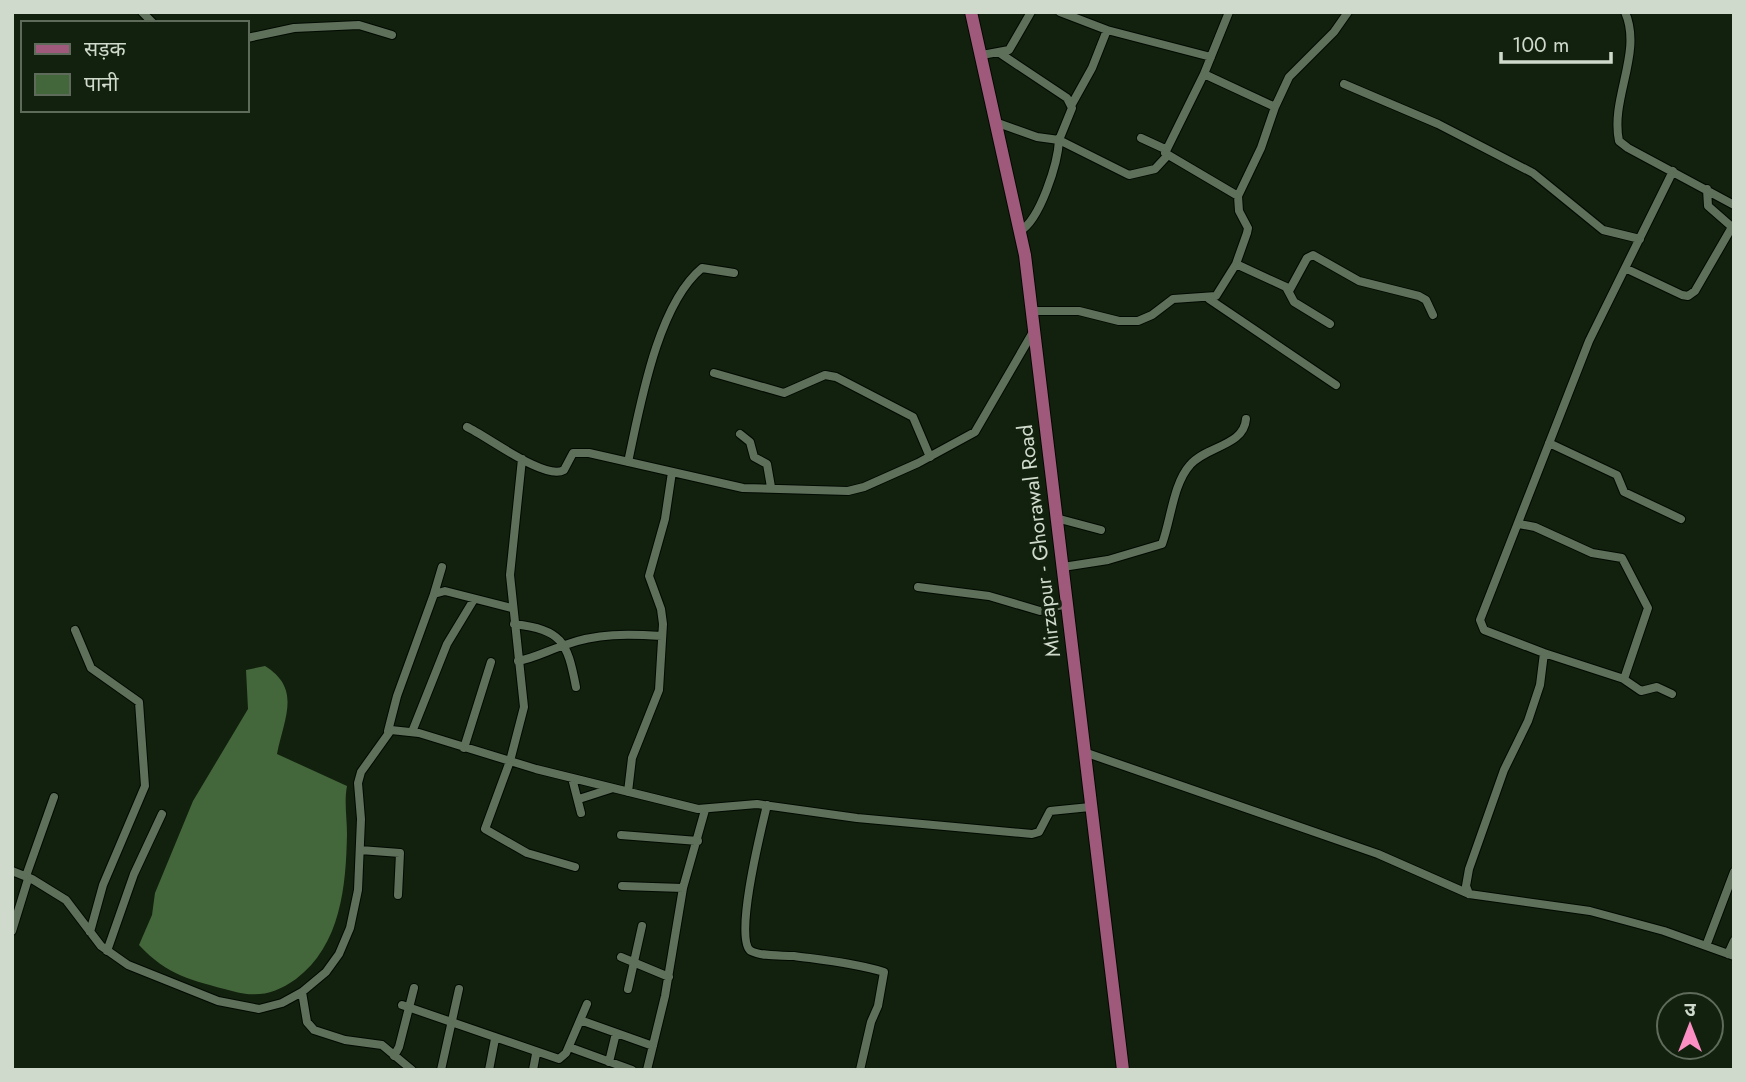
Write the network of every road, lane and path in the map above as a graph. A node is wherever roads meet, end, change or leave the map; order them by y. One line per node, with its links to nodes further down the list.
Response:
1 (971, 12): 11 (main road, Mirzapur - Ghorawal Road)
2 (1031, 12): 10 (street)
3 (1060, 12): 7 (street)
4 (1229, 12): 12 (street)
5 (1348, 12): 16 (street)
6 (1625, 12): 21 (street)
7 (1107, 30): 12 (street); 15 (street)
8 (392, 35): 9 (street)
9 (248, 38)
10 (1001, 54): 11 (street); 15 (street)
11 (982, 55): 17 (main road, Mirzapur - Ghorawal Road)
12 (1211, 57): 13 (street)
13 (1205, 74): 16 (street); 20 (street)
14 (1344, 84): 26 (street)
15 (1072, 104): 19 (street)
16 (1275, 107): 23 (street)
17 (995, 122): 19 (street); 25 (main road, Mirzapur - Ghorawal Road)
18 (1141, 138): 20 (street)
19 (1059, 140): 20 (street); 25 (street)
20 (1166, 153): 23 (street)
21 (1673, 171): 22 (street); 26 (street)
22 (1707, 189): 24 (street); 28 (street)
23 (1238, 196): 27 (street)
24 (1734, 205)
25 (1020, 231): 32 (main road, Mirzapur - Ghorawal Road)
26 (1640, 239): 28 (street)
27 (1236, 264): 30 (street); 31 (street)
28 (1627, 269): 41 (street)
29 (734, 273): 44 (street)
30 (1289, 291): 33 (street); 34 (street)
31 (1209, 299): 32 (street); 37 (street)
32 (1031, 311): 35 (main road, Mirzapur - Ghorawal Road)
33 (1433, 315)
34 (1330, 324)
35 (1032, 332): 42 (street); 47 (main road, Mirzapur - Ghorawal Road)
36 (715, 373): 42 (street)
37 (1336, 385)
38 (1246, 419): 52 (street)
39 (467, 427): 43 (street)
40 (740, 434): 46 (street)
41 (1549, 443): 48 (street); 49 (street)
42 (930, 457): 46 (street)
43 (522, 459): 44 (street); 57 (street)
44 (628, 462): 45 (street)
45 (671, 472): 46 (street); 60 (street)
46 (771, 487)
47 (1056, 518): 50 (street); 52 (main road, Mirzapur - Ghorawal Road)
48 (1681, 519)
49 (1519, 524): 62 (street); 65 (street)
50 (1101, 530)
51 (442, 567): 54 (street)
52 (1063, 567): 56 (main road, Mirzapur - Ghorawal Road)
53 (918, 587): 56 (street)
54 (434, 594): 55 (street); 68 (street)
55 (473, 601): 57 (street); 69 (street)
56 (1067, 604): 71 (main road, Mirzapur - Ghorawal Road)
57 (511, 608): 58 (street)
58 (514, 624): 61 (street); 64 (street)
59 (75, 630): 96 (street)
60 (662, 636): 61 (street); 75 (street)
61 (564, 645): 64 (street); 66 (street)
62 (1544, 653): 65 (street); 92 (street)
63 (491, 662): 70 (street)
64 (518, 662): 72 (street)
65 (1619, 676): 67 (street)
66 (576, 687)
67 (1672, 694)
68 (388, 731): 69 (street); 85 (street)
69 (412, 732): 70 (street)
70 (464, 748): 72 (street)
71 (1084, 752): 79 (main road, Mirzapur - Ghorawal Road); 92 (street)
72 (510, 761): 73 (street); 86 (street)
73 (572, 778): 74 (street); 77 (street)
74 (613, 788): 75 (street); 77 (street)
75 (628, 792): 80 (street)
76 (54, 797): 89 (street)
77 (579, 799): 81 (street)
78 (766, 805): 79 (street); 80 (street); 125 (street)
79 (1090, 807): 126 (main road, Mirzapur - Ghorawal Road)
80 (705, 810): 84 (street)
81 (581, 813)
82 (162, 814): 99 (street)
83 (621, 835): 84 (street)
84 (698, 842): 91 (street)
85 (359, 850): 93 (street); 107 (street)
86 (575, 867)
87 (12, 872): 89 (street)
88 (1734, 872): 98 (street)
89 (27, 877): 95 (street); 96 (street)
90 (622, 886): 91 (street)
91 (683, 888): 103 (street)
92 (1469, 894): 98 (street)
93 (398, 895)
94 (642, 926): 102 (street)
95 (12, 931)
96 (90, 932): 99 (street)
97 (1734, 941): 100 (street)
98 (1706, 946): 100 (street)
99 (107, 951): 107 (street)
100 (1731, 955)
101 (621, 957): 102 (street)
102 (636, 963): 103 (street); 106 (street)
103 (669, 977): 114 (street)
104 (414, 988): 109 (street)
105 (459, 989): 111 (street)
106 (628, 989)
107 (302, 992): 117 (street)
108 (587, 1004): 110 (street)
109 (406, 1006): 111 (street); 117 (street)
110 (580, 1020): 112 (street); 115 (street)
111 (452, 1023): 113 (street); 120 (street)
112 (616, 1033): 114 (street); 118 (street)
113 (495, 1039): 116 (street); 121 (street)
114 (653, 1046): 124 (street)
115 (569, 1047): 116 (street); 118 (street)
116 (536, 1054): 122 (street)
117 (394, 1056): 119 (street)
118 (609, 1062): 123 (street)
119 (412, 1070)
120 (441, 1070)
121 (489, 1070)
122 (533, 1070)
123 (632, 1070)
124 (647, 1070)
125 (860, 1070)
126 (1123, 1070)

